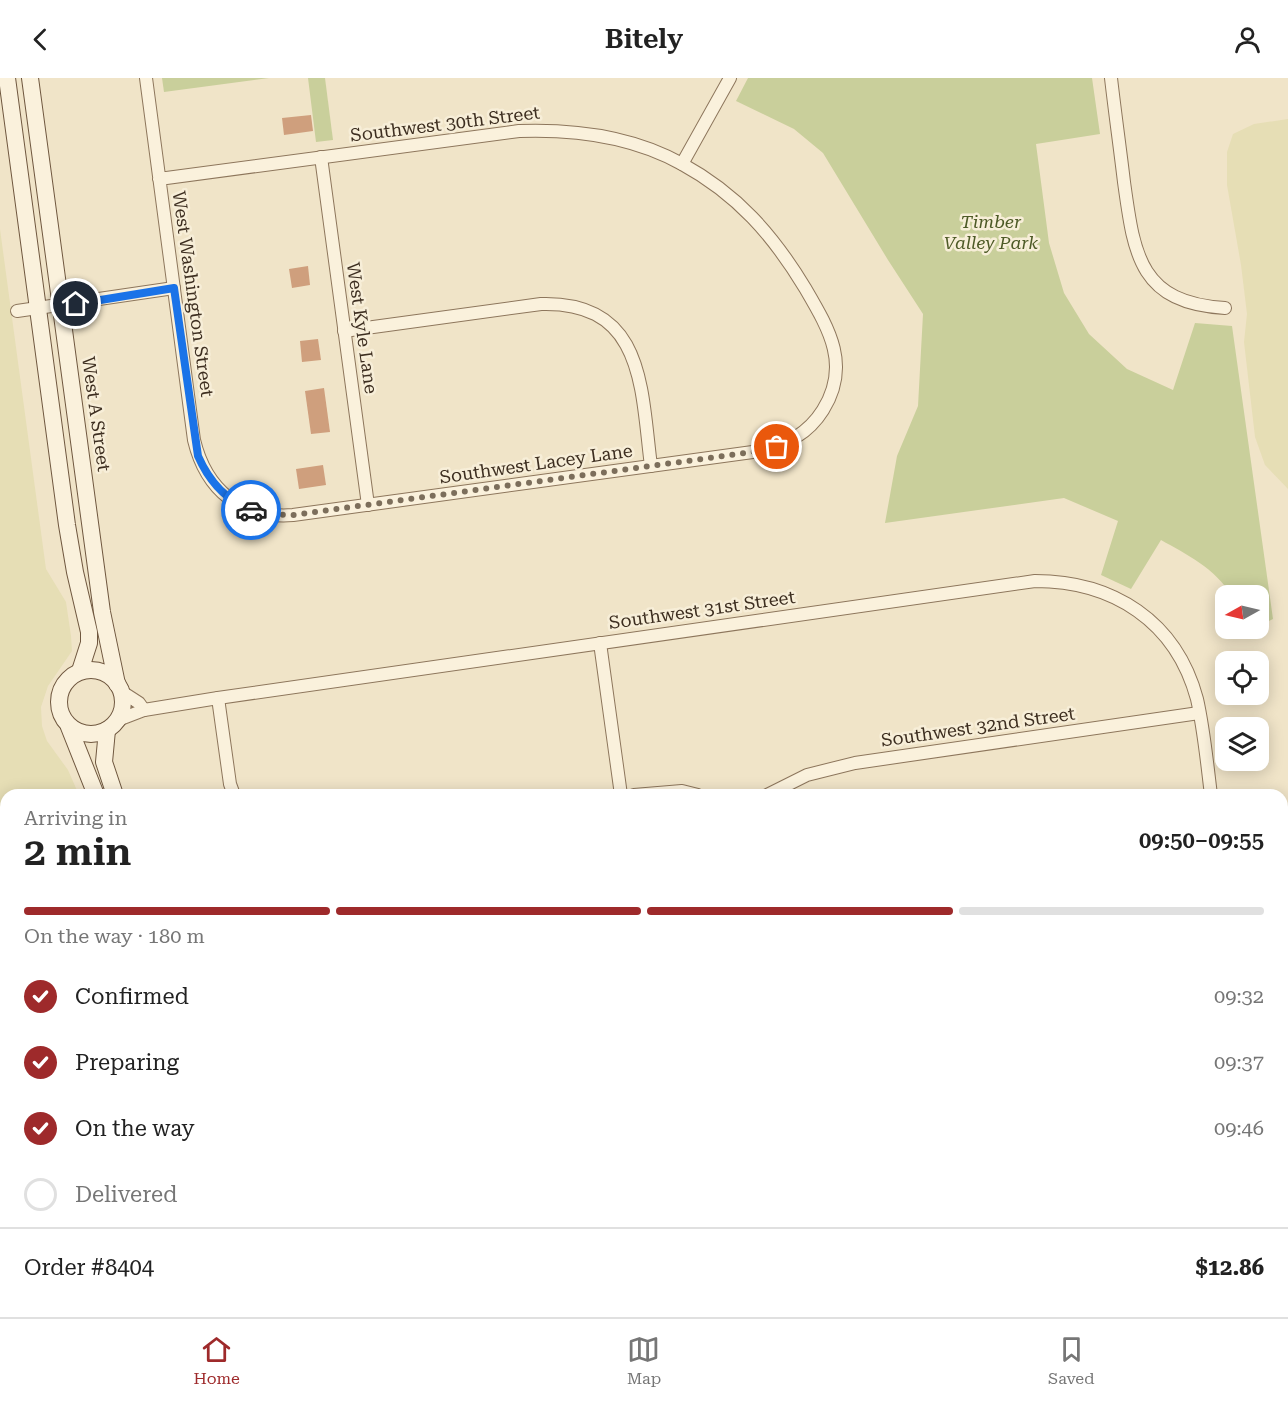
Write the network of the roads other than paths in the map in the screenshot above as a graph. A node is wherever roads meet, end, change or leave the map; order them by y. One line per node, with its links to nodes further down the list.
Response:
1 (7, 78): 11 (main road)
2 (30, 78): 10 (main road, West A Street)
3 (146, 78): 8 (street, West Washington Street)
4 (730, 78): 7 (street)
5 (1111, 78): 12 (street)
6 (321, 157): 7 (street, Southwest 30th Street); 8 (street, Southwest 30th Street); 14 (street, West Kyle Lane)
7 (682, 164): 15 (street, Southwest 30th Street)
8 (159, 179): 9 (street, West Washington Street)
9 (174, 288): 10 (street); 17 (street, West Washington Street)
10 (61, 306): 11 (street); 21 (main road, West A Street)
11 (38, 308): 13 (street); 20 (main road)
12 (1225, 308)
13 (17, 311)
14 (345, 331): 16 (street); 18 (street, West Kyle Lane)
15 (827, 403): 16 (street, Southwest Lacey Lane)
16 (651, 466): 18 (street, Southwest Lacey Lane)
17 (233, 501): 18 (street, Southwest Lacey Lane)
18 (368, 505)
19 (600, 643): 22 (street, Southwest 31st Street); 24 (street, Southwest 31st Street); 30 (street)
20 (80, 671): 21 (main road); 26 (main road)
21 (119, 688): 23 (street); 25 (main road)
22 (218, 698): 23 (street, Southwest 31st Street); 29 (street)
23 (144, 710): 25 (street, Southwest 31st Street)
24 (1199, 713): 31 (street, Southwest 32nd Street); 32 (street, Southwest 31st Street)
25 (113, 725): 26 (main road); 28 (main road)
26 (69, 727): 27 (main road)
27 (94, 789)
28 (113, 789)
29 (232, 789)
30 (620, 789)
31 (779, 789)
32 (1210, 789)

